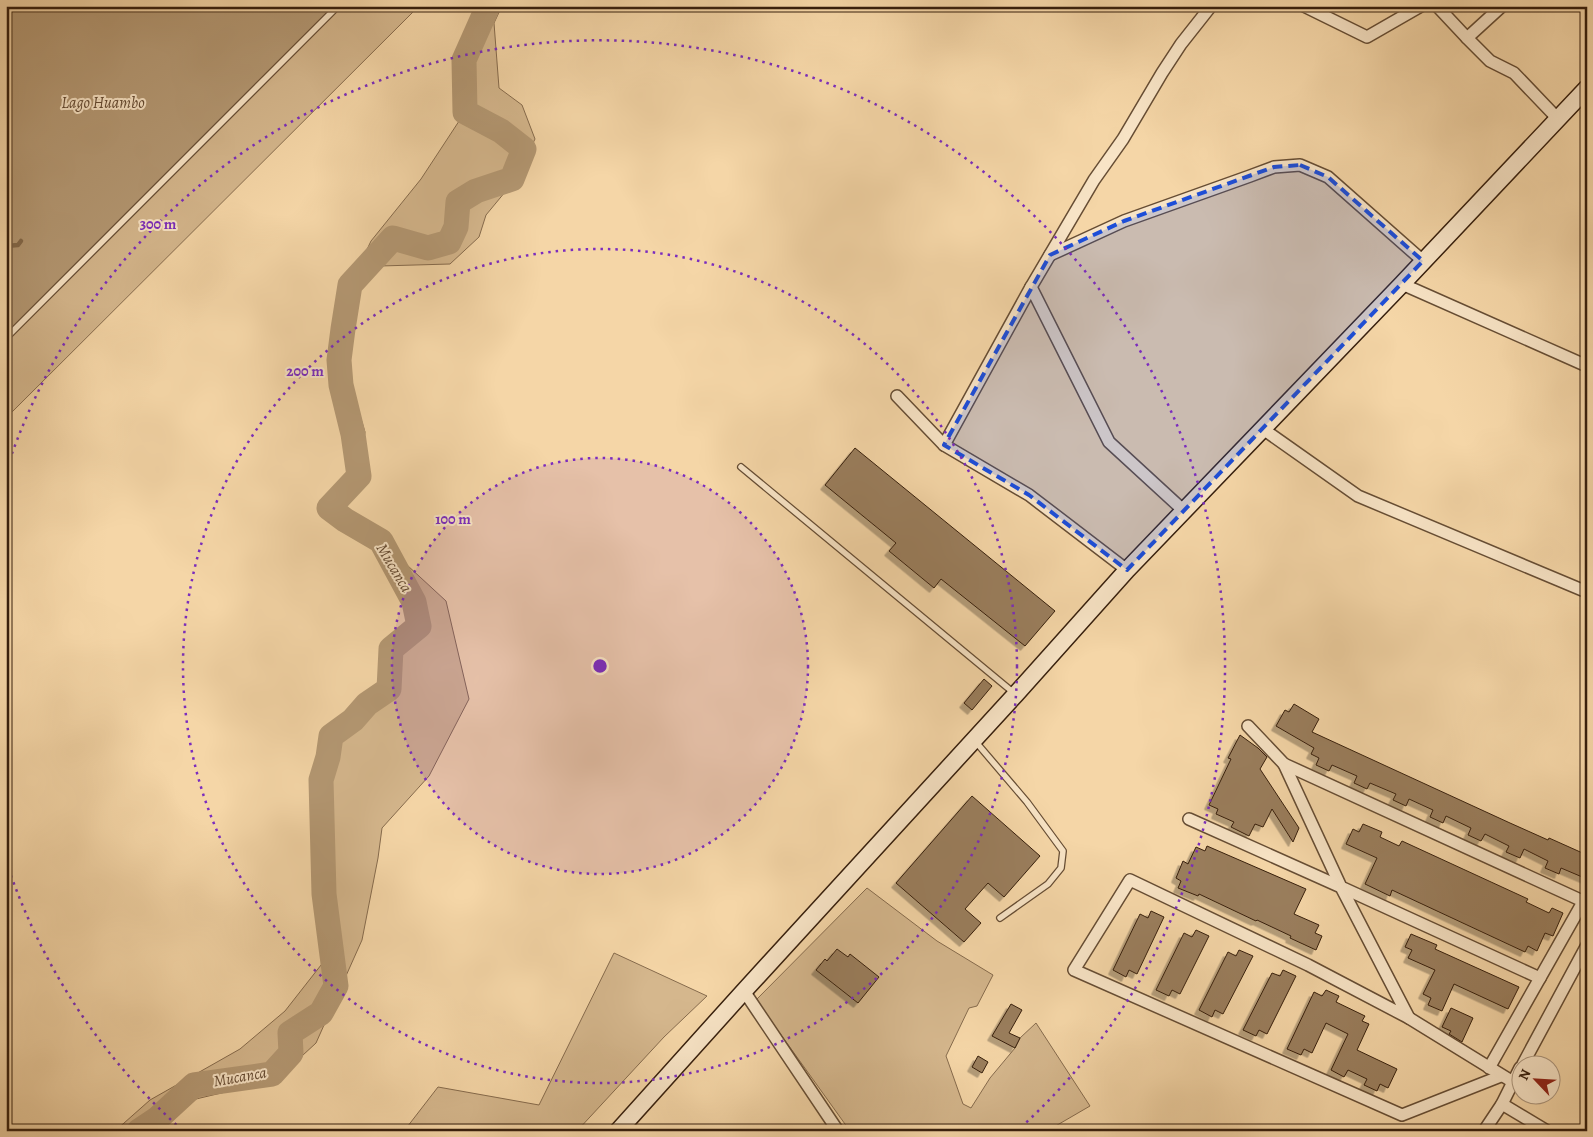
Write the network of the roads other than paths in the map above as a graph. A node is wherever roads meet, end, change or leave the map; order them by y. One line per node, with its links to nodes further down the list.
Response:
1 (338, 6): 14 (lane)
2 (1211, 6): 10 (street)
3 (1304, 6): 4 (street)
4 (1422, 6)
5 (1437, 6): 7 (street)
6 (1502, 6): 7 (street)
7 (1467, 38): 9 (street)
8 (1587, 88): 9 (street)
9 (1558, 119): 11 (street)
10 (1050, 255): 11 (street); 13 (street)
11 (1423, 261): 12 (street)
12 (1402, 284): 15 (street); 17 (street)
13 (1031, 287): 18 (street); 20 (street)
14 (6, 338)
15 (1587, 366)
16 (897, 396): 18 (street)
17 (1263, 429): 20 (street); 22 (street)
18 (944, 445): 21 (street)
19 (741, 467): 23 (lane)
20 (1183, 510): 21 (street)
21 (1127, 570): 23 (street)
22 (1587, 592)
23 (1016, 694): 25 (street)
24 (1248, 726): 26 (street)
25 (974, 740): 30 (lane); 33 (street)
26 (1284, 764): 28 (street); 29 (street)
27 (1188, 819): 28 (street)
28 (1341, 887): 32 (street); 34 (street)
29 (1585, 903): 32 (street)
30 (1000, 918)
31 (1587, 945): 35 (street)
32 (1540, 978): 36 (street)
33 (744, 991): 41 (street); 42 (street)
34 (1408, 1018): 36 (street); 37 (street)
35 (1528, 1054)
36 (1489, 1068): 37 (street)
37 (1501, 1076): 38 (street)
38 (1510, 1080)
39 (1510, 1088): 40 (street)
40 (1502, 1104): 43 (street); 44 (street)
41 (618, 1131)
42 (838, 1131)
43 (1484, 1131)
44 (1547, 1131)

